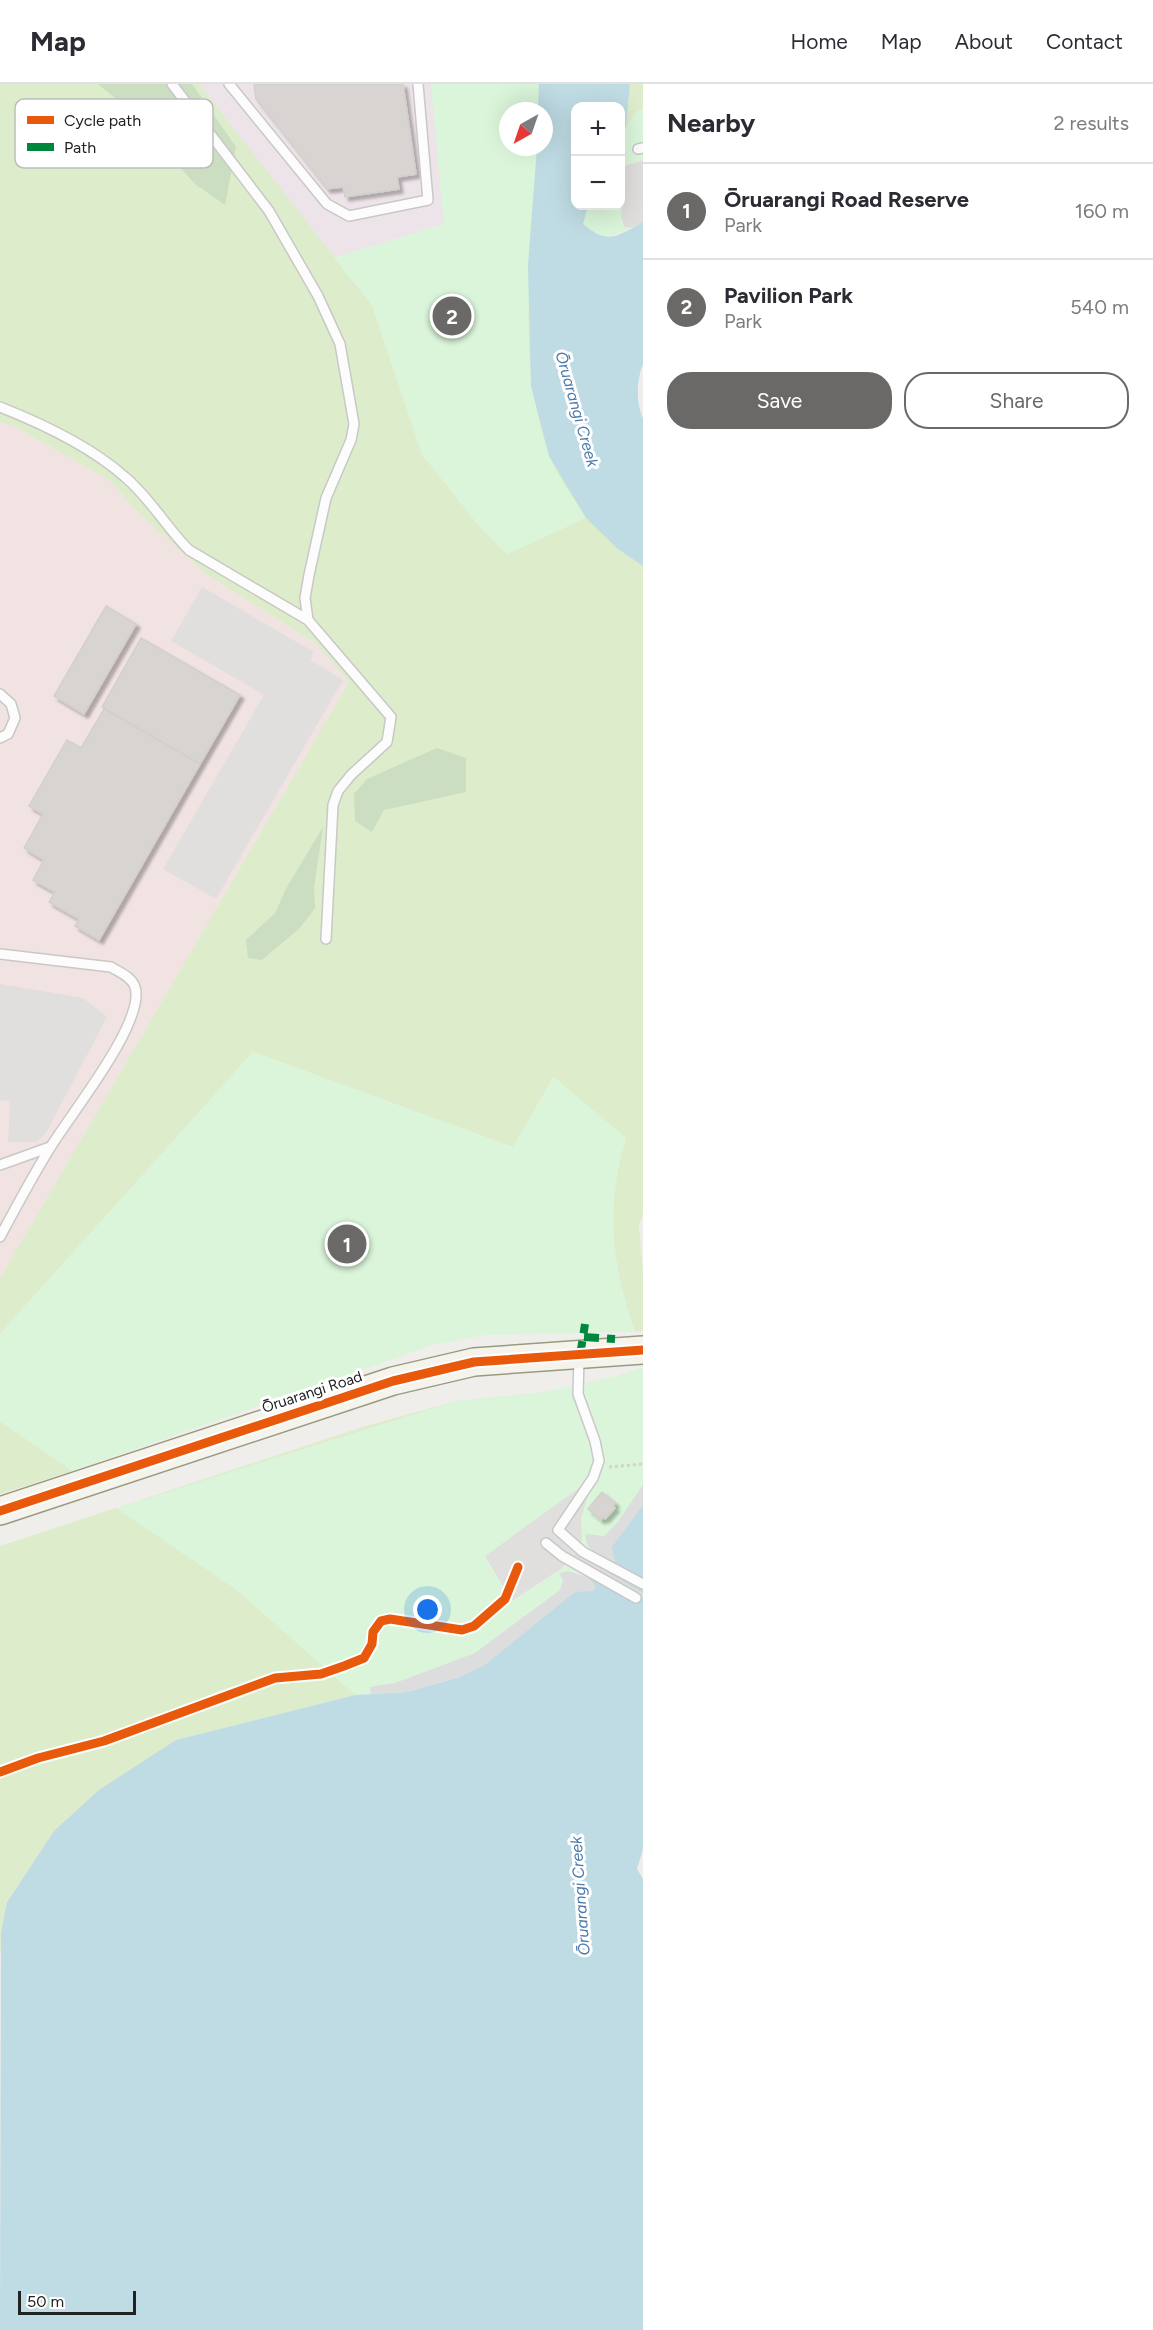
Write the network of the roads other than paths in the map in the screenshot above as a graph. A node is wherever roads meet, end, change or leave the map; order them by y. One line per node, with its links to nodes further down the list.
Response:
1 (172, 84): 4 (lane)
2 (229, 84): 3 (lane)
3 (418, 84)
4 (183, 99)
5 (213, 138): 7 (lane)
6 (0, 407): 7 (lane)
7 (308, 620): 10 (lane)
8 (0, 694): 9 (lane)
9 (0, 738)
10 (326, 939)
11 (0, 954): 12 (lane)
12 (50, 1147): 13 (lane); 14 (lane)
13 (0, 1165)
14 (0, 1237)
15 (643, 1350): 16 (street, Ōruarangi Road)
16 (580, 1356): 17 (street, Ōruarangi Road); 19 (lane)
17 (0, 1511)
18 (546, 1543): 20 (lane)
19 (643, 1584)
20 (636, 1598)

